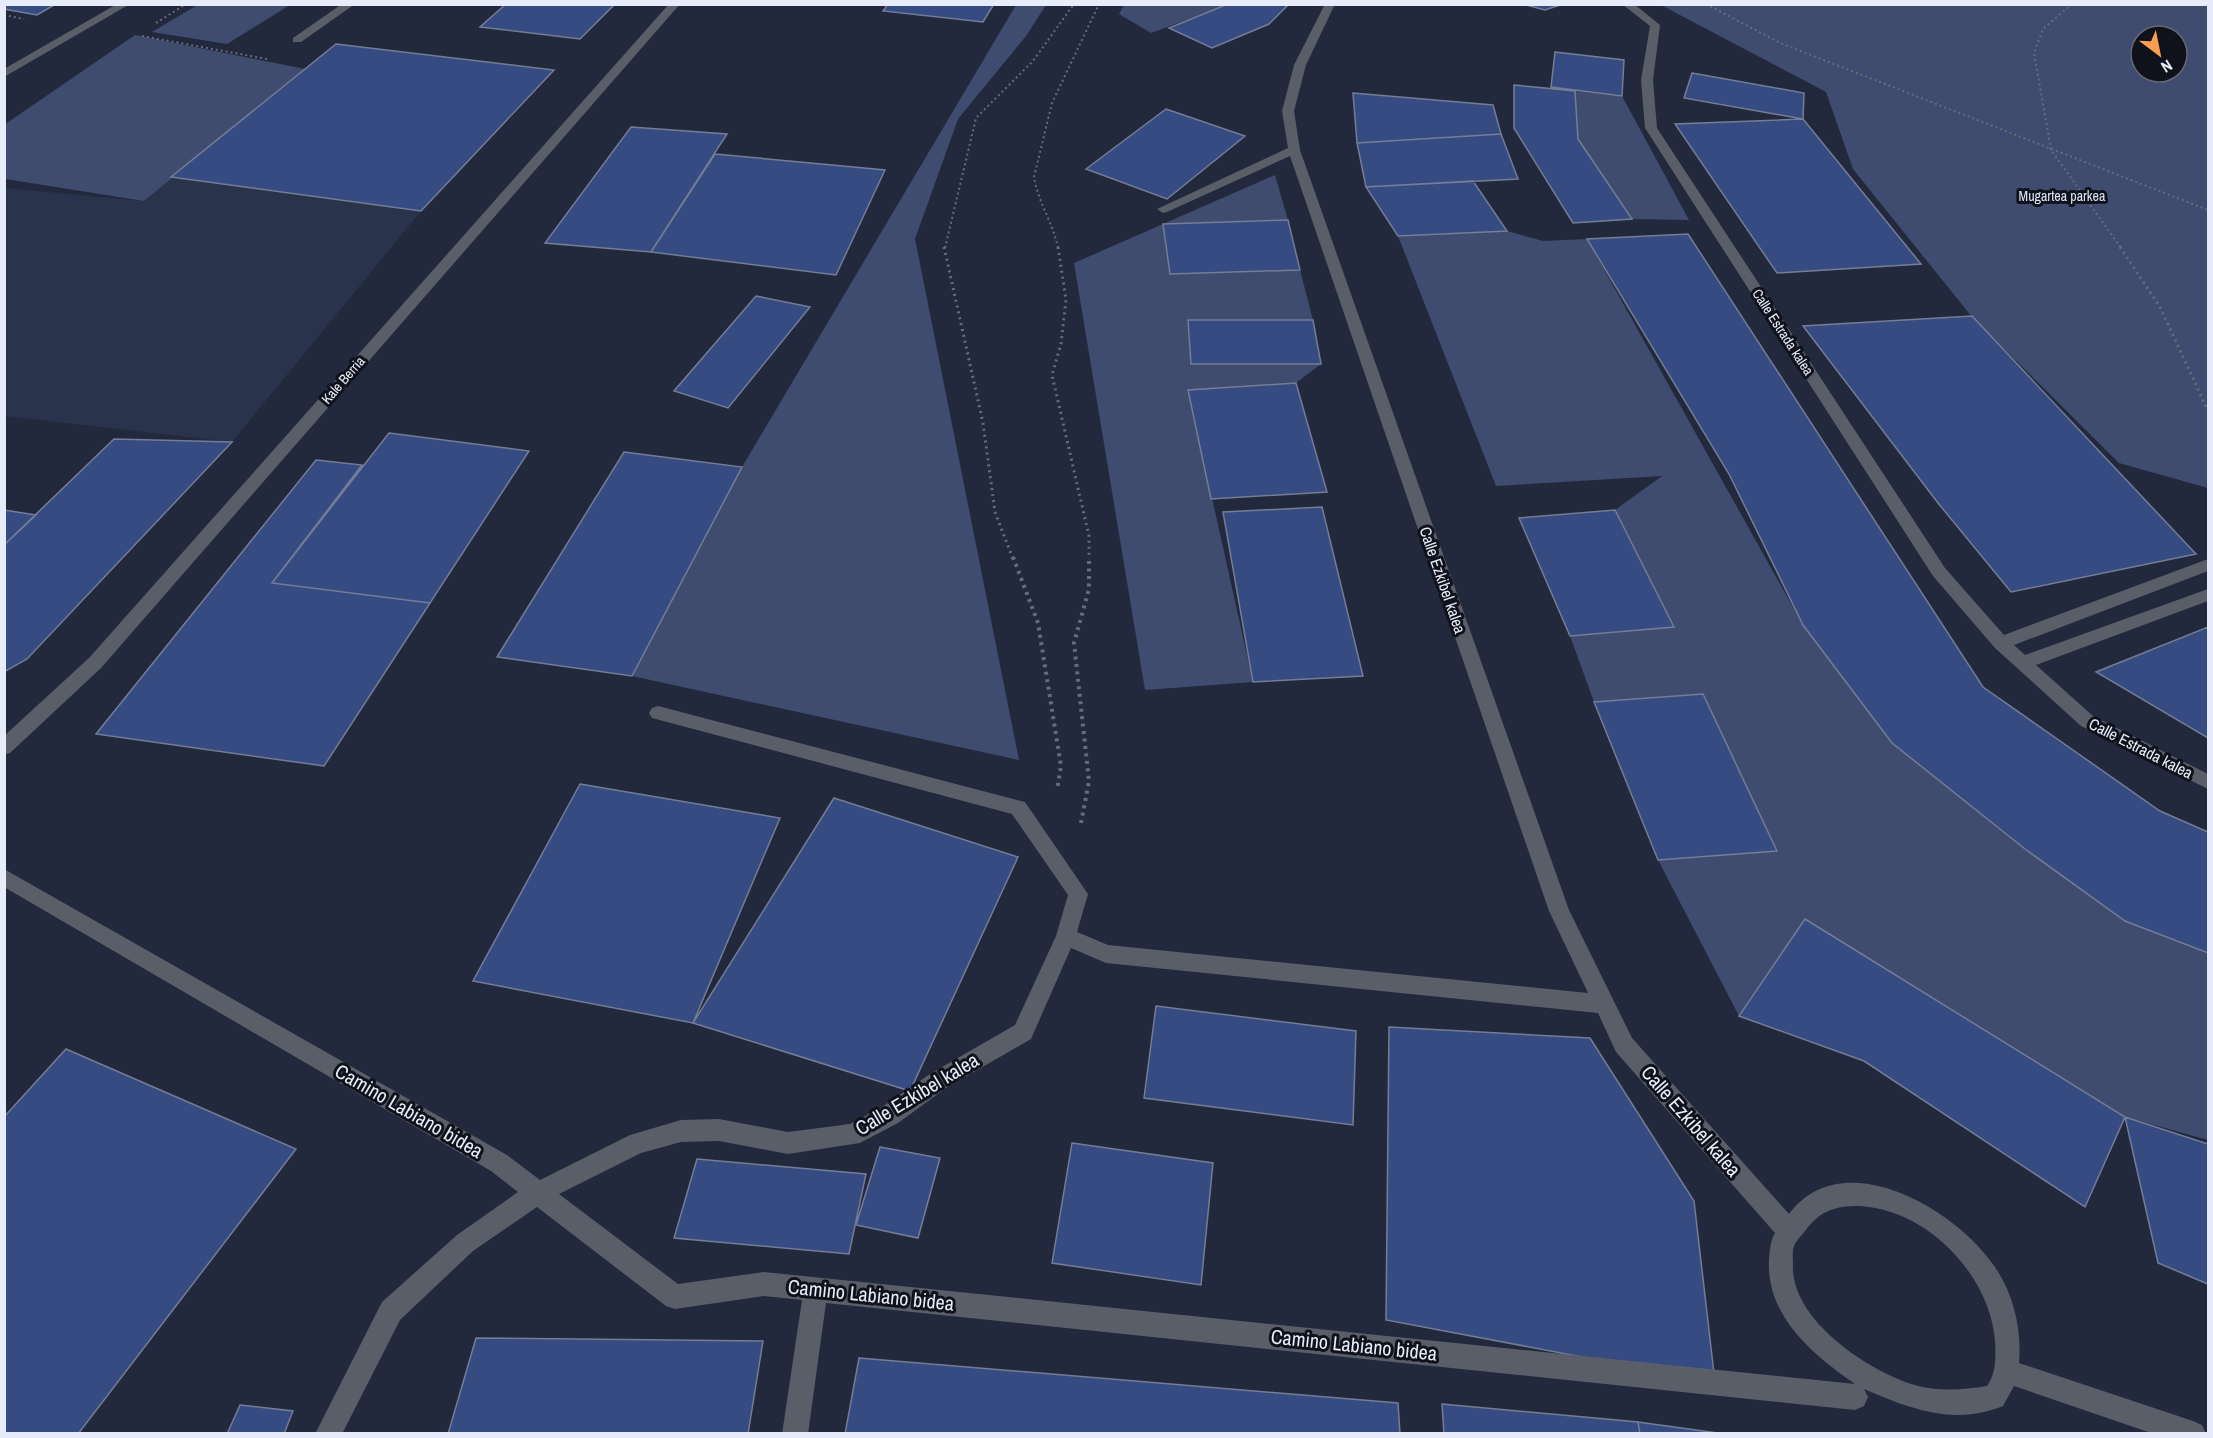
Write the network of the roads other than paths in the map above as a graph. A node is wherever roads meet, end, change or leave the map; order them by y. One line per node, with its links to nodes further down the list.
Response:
1 (125, 4): 7 (street)
2 (350, 4): 6 (street)
3 (675, 4): 15 (street, Kale Berria)
4 (1329, 4): 8 (street, Calle Ezkibel kalea)
5 (1627, 4): 12 (street, Calle Estrada kalea)
6 (297, 40)
7 (4, 74)
8 (1294, 150): 9 (street); 19 (street, Calle Ezkibel kalea)
9 (1163, 208)
10 (2208, 565): 12 (street)
11 (2208, 595): 13 (street)
12 (2001, 643): 13 (street, Calle Estrada kalea)
13 (2022, 663): 16 (street, Calle Estrada kalea)
14 (658, 713): 18 (street, Calle Ezkibel kalea)
15 (4, 748)
16 (2208, 782)
17 (4, 877): 20 (street, Camino Labiano bidea)
18 (1066, 936): 19 (street); 20 (street, Calle Ezkibel kalea)
19 (1605, 1004): 21 (street, Calle Ezkibel kalea)
20 (537, 1193): 22 (street, Camino Labiano bidea); 27 (street, Calle Ezkibel kalea)
21 (1788, 1230): 23 (street); 24 (street)
22 (816, 1290): 24 (street, Camino Labiano bidea); 28 (street)
23 (2007, 1371): 26 (street); 29 (street)
24 (1855, 1397): 25 (street)
25 (1879, 1410)
26 (1919, 1422)
27 (327, 1434)
28 (795, 1434)
29 (2193, 1434)

